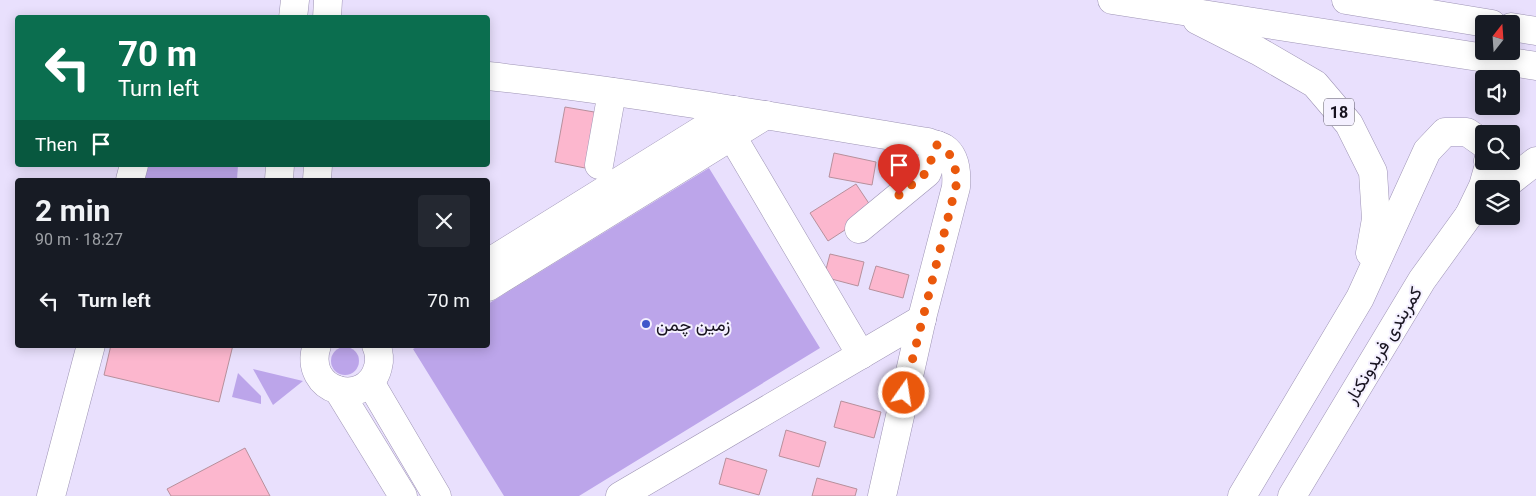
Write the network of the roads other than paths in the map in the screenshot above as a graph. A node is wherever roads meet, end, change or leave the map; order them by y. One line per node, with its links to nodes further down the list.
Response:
1 (295, 0): 6 (main road)
2 (328, 0): 7 (main road)
3 (1112, 0): 5 (main road, 18)
4 (1346, 0): 8 (main road)
5 (1173, 8): 11 (main road, 18); 25 (main road, 18)
6 (293, 15)
7 (327, 15)
8 (1475, 21)
9 (1520, 28): 10 (main road)
10 (1536, 31)
11 (1536, 66)
12 (490, 76): 13 (main road)
13 (612, 92): 14 (main road); 18 (main road)
14 (729, 122): 16 (main road); 21 (main road); 30 (main road)
15 (1475, 138): 25 (main road)
16 (937, 145): 22 (main road); 26 (main road)
17 (1536, 161): 19 (main road)
18 (599, 165)
19 (1512, 180)
20 (1475, 210): 41 (main road, کمربندی فریدونکنار)
21 (568, 225): 23 (main road); 24 (main road)
22 (859, 229)
23 (490, 262)
24 (490, 284)
25 (1360, 298): 40 (main road, 18)
26 (920, 328): 30 (main road); 33 (main road); 39 (main road)
27 (90, 348): 34 (main road)
28 (317, 348): 32 (main road)
29 (381, 348): 31 (main road)
30 (861, 355): 33 (main road)
31 (370, 382): 32 (main road); 36 (main road)
32 (338, 390): 35 (main road)
33 (692, 462): 37 (main road); 38 (main road)
34 (51, 496)
35 (403, 496)
36 (437, 496)
37 (620, 496)
38 (649, 496)
39 (882, 496)
40 (1242, 496)
41 (1292, 496)

